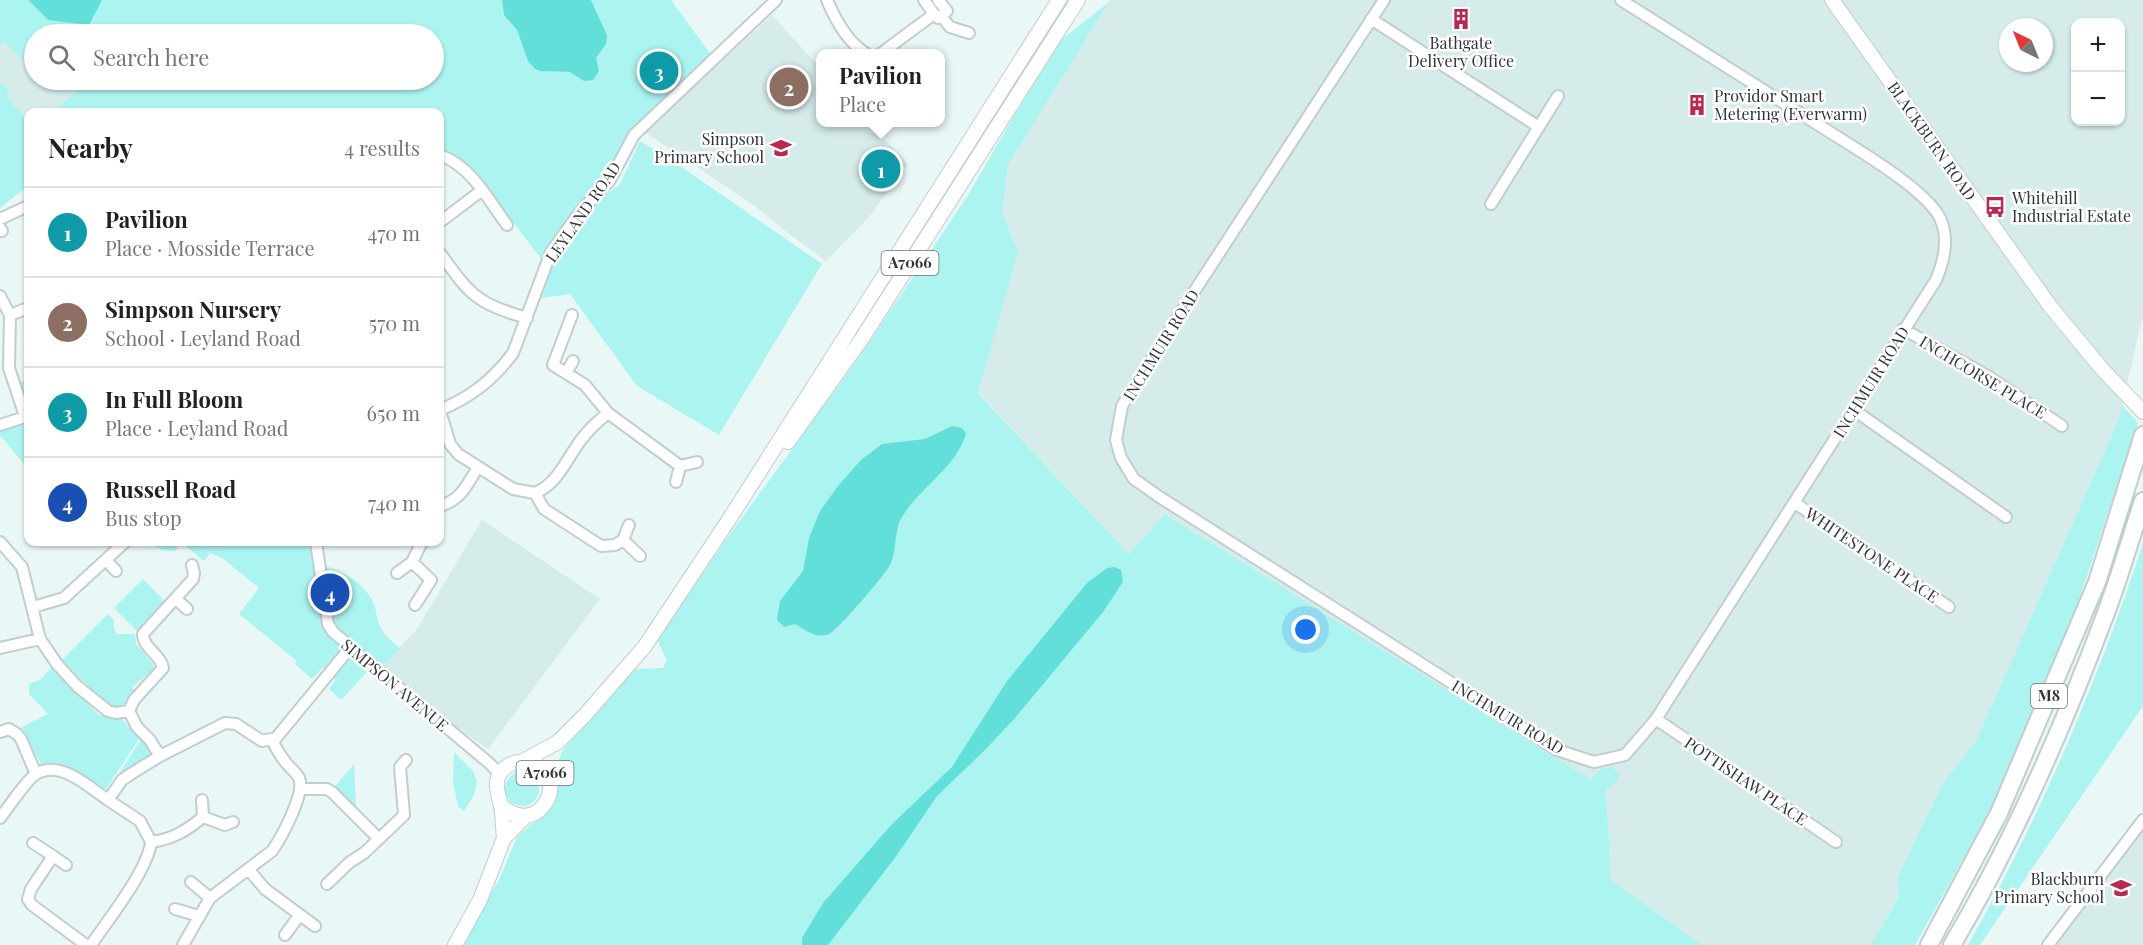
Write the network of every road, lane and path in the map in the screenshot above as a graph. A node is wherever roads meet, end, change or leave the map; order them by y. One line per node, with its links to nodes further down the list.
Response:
1 (776, 0): 10 (street, LEYLAND ROAD)
2 (827, 0): 14 (street)
3 (924, 0): 11 (street)
4 (938, 0): 11 (street)
5 (1059, 0): 53 (main road, A7066)
6 (1078, 0): 53 (main road, A7066)
7 (1383, 0): 12 (street, INCHMUIR ROAD)
8 (1621, 0): 31 (street, INCHMUIR ROAD)
9 (1832, 0): 37 (main road, BLACKBURN ROAD)
10 (763, 4): 30 (street, LEYLAND ROAD)
11 (938, 15): 13 (street); 15 (street)
12 (1371, 19): 17 (street); 75 (street, INCHMUIR ROAD)
13 (969, 33)
14 (860, 49)
15 (887, 49)
16 (1558, 96): 17 (street)
17 (1539, 127): 20 (street)
18 (444, 157): 19 (street)
19 (482, 191): 23 (street); 24 (street)
20 (1491, 204)
21 (24, 208): 22 (street)
22 (0, 219)
23 (444, 219)
24 (507, 225)
25 (444, 258): 30 (street)
26 (0, 296): 28 (street)
27 (24, 310): 28 (street)
28 (10, 315): 34 (street)
29 (572, 315): 33 (street)
30 (527, 318): 35 (street, LEYLAND ROAD)
31 (1903, 329): 36 (street, INCHMUIR ROAD); 42 (street, INCHCORSE PLACE)
32 (573, 361): 33 (street)
33 (566, 373): 38 (street)
34 (24, 408)
35 (444, 408)
36 (1854, 411): 50 (street, INCHMUIR ROAD); 52 (street)
37 (2143, 412)
38 (608, 413): 45 (street); 48 (street)
39 (24, 417): 41 (street)
40 (444, 423): 46 (street)
41 (0, 425)
42 (2062, 426)
43 (2143, 435): 114 (highway, M8)
44 (697, 462): 45 (street)
45 (680, 466): 47 (street)
46 (477, 467): 48 (street); 51 (street)
47 (676, 482)
48 (536, 493): 55 (street)
49 (2143, 501): 115 (highway, M8)
50 (1795, 503): 69 (street, WHITESTONE PLACE); 75 (street, INCHMUIR ROAD)
51 (444, 505)
52 (2006, 517)
53 (730, 518): 78 (main road, A7066)
54 (629, 525): 55 (street)
55 (623, 540): 60 (street)
56 (0, 542): 68 (street)
57 (121, 546): 61 (street)
58 (316, 546): 73 (street, SIMPSON AVENUE)
59 (420, 546): 62 (street)
60 (640, 556)
61 (105, 560): 64 (street); 68 (street)
62 (412, 562): 65 (street); 67 (street)
63 (192, 565): 66 (street)
64 (116, 571)
65 (397, 573)
66 (176, 599): 70 (street); 74 (street)
67 (416, 605)
68 (33, 607): 71 (street)
69 (1949, 607)
70 (187, 609)
71 (40, 639): 72 (street); 74 (street)
72 (0, 648)
73 (350, 648): 77 (street); 84 (street, SIMPSON AVENUE)
74 (129, 711): 79 (street)
75 (1656, 719): 97 (street, POTTISHAW PLACE)
76 (0, 732): 83 (street)
77 (272, 740): 79 (street); 85 (street)
78 (558, 742): 81 (main road, A7066); 82 (main road, A7066)
79 (160, 756): 86 (street)
80 (406, 760): 94 (street)
81 (523, 761): 82 (main road, A7066); 84 (main road, A7066)
82 (545, 772): 89 (main road, A7066)
83 (36, 774): 86 (street); 91 (street)
84 (500, 774): 88 (main road, A7066)
85 (301, 789): 94 (street); 101 (street)
86 (108, 800): 96 (street)
87 (202, 800): 90 (street)
88 (501, 805): 89 (main road); 95 (main road, A7066)
89 (526, 816): 95 (main road, A7066)
90 (203, 817): 93 (street); 96 (street)
91 (0, 818)
92 (2143, 820): 116 (street)
93 (233, 822)
94 (378, 838): 103 (street)
95 (504, 838): 113 (main road, A7066)
96 (151, 842): 111 (street)
97 (1836, 842)
98 (33, 843): 99 (street)
99 (53, 856): 100 (street); 110 (street)
100 (66, 865)
101 (248, 869): 104 (street); 107 (street)
102 (191, 882): 104 (street)
103 (327, 884)
104 (210, 898): 106 (street)
105 (175, 909): 106 (street)
106 (199, 916): 112 (street)
107 (299, 916): 108 (street); 109 (street)
108 (315, 926)
109 (285, 935)
110 (86, 945)
111 (91, 945)
112 (183, 945)
113 (455, 945)
114 (1929, 945)
115 (1952, 945)
116 (2048, 945)

